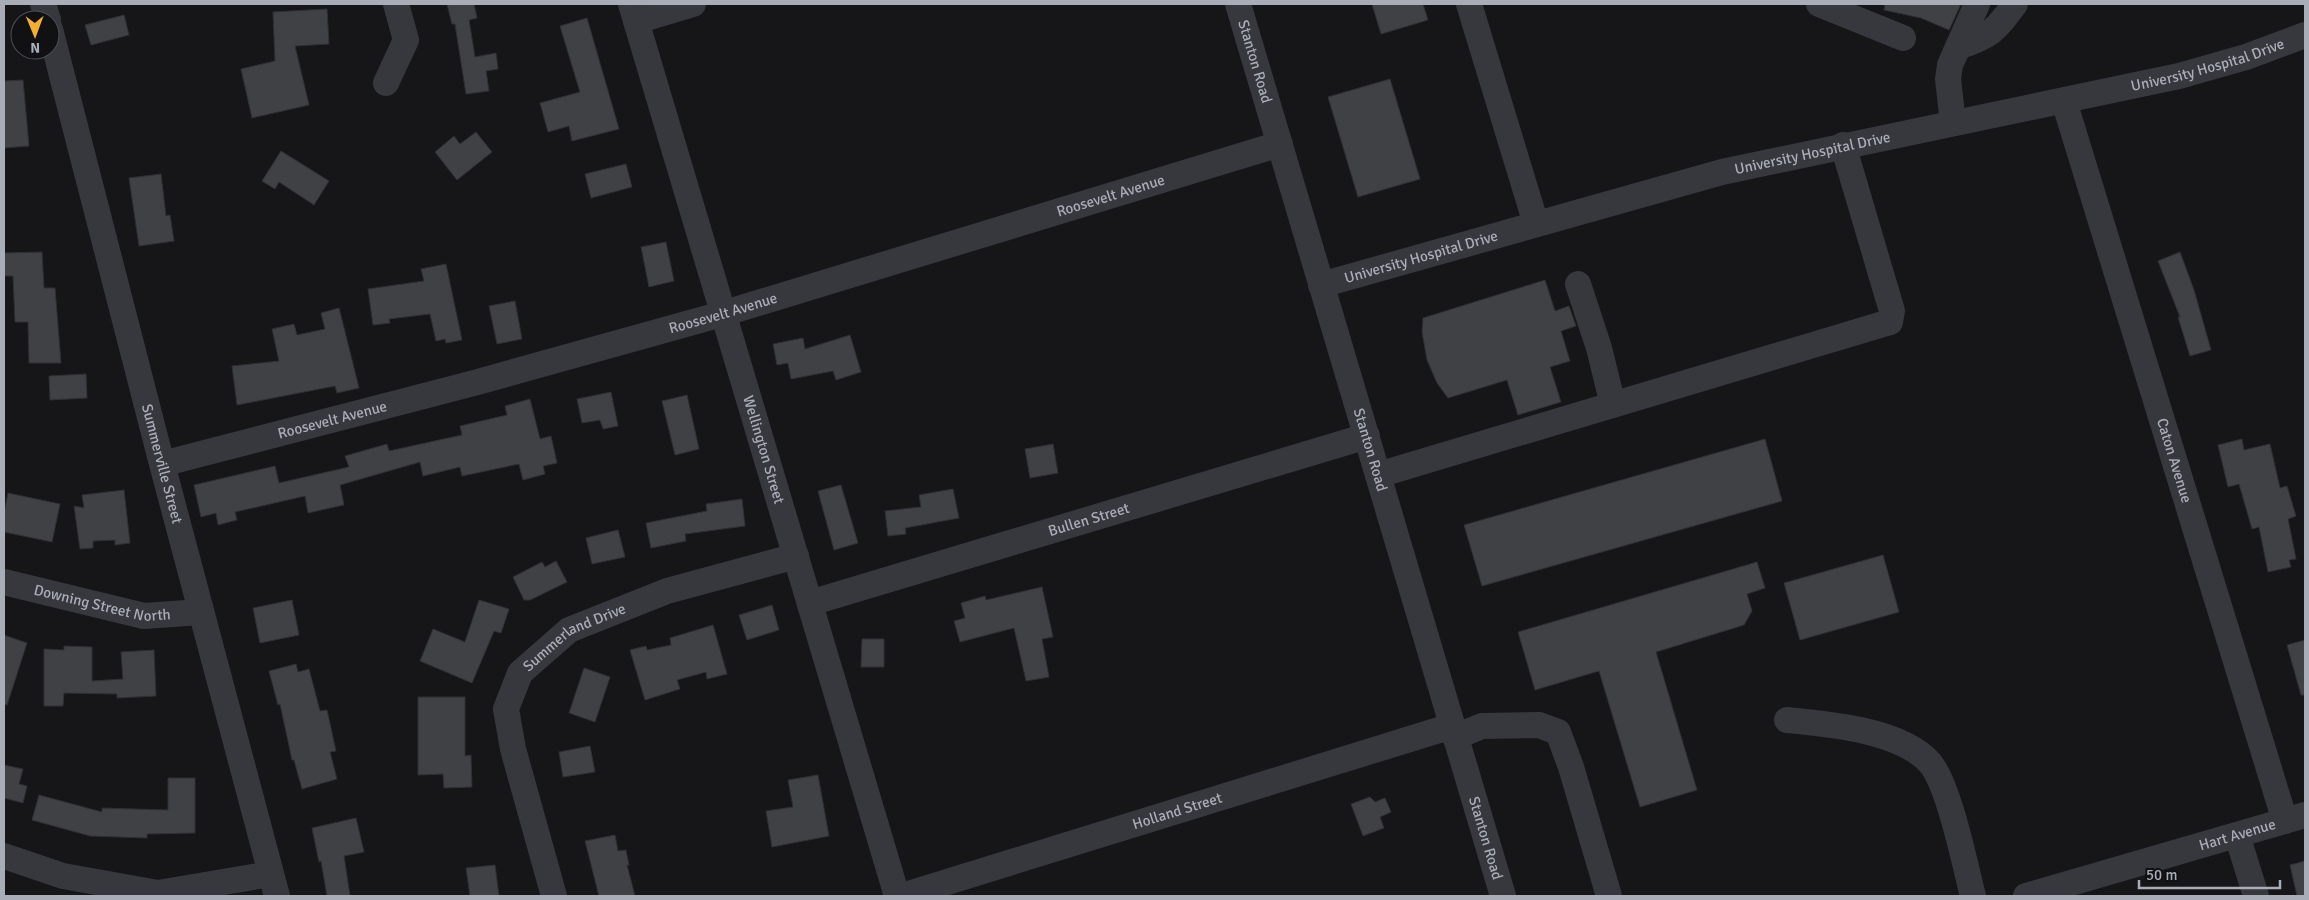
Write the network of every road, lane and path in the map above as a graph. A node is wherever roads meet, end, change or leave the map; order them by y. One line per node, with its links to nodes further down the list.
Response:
1 (396, 4): 13 (street)
2 (694, 4): 8 (street)
3 (1238, 4): 16 (street, Stanton Road)
4 (1470, 4): 18 (street)
5 (1819, 4): 10 (street)
6 (1976, 4): 11 (street)
7 (2015, 4): 11 (street)
8 (633, 12): 21 (street, Wellington Street)
9 (2305, 35): 14 (street, University Hospital Drive)
10 (1903, 38)
11 (1958, 47): 15 (street)
12 (58, 60): 24 (street, Summerville Street)
13 (386, 82)
14 (2064, 101): 15 (street, University Hospital Drive); 32 (street, Caton Avenue)
15 (1954, 123): 17 (street, University Hospital Drive)
16 (1280, 144): 19 (street, Stanton Road); 21 (street, Roosevelt Avenue)
17 (1843, 146): 18 (street, University Hospital Drive); 22 (street)
18 (1536, 224): 19 (street, University Hospital Drive)
19 (1322, 284): 23 (street, Stanton Road)
20 (1578, 284): 22 (street)
21 (722, 314): 24 (street, Roosevelt Avenue); 26 (street, Wellington Street)
22 (1613, 405): 25 (street)
23 (1367, 436): 25 (street, Stanton Road); 28 (street, Bullen Street)
24 (162, 464): 29 (street, Summerville Street)
25 (1378, 475): 31 (street, Stanton Road)
26 (796, 556): 28 (street, Wellington Street); 36 (street, Summerland Drive)
27 (4, 582): 29 (street, Downing Street North)
28 (810, 603): 37 (street, Wellington Street)
29 (202, 612): 35 (street, Summerville Street)
30 (1787, 720): 41 (street)
31 (1454, 731): 38 (street, Holland Street); 39 (street, Stanton Road); 40 (street, Holland Street)
32 (2295, 818): 33 (street, Hart Avenue)
33 (2237, 835): 42 (street, Hart Avenue); 43 (street)
34 (4, 856): 35 (street)
35 (274, 885)
36 (554, 896)
37 (896, 896)
38 (902, 896)
39 (1503, 896)
40 (1609, 896)
41 (1973, 896)
42 (2026, 896)
43 (2256, 896)

